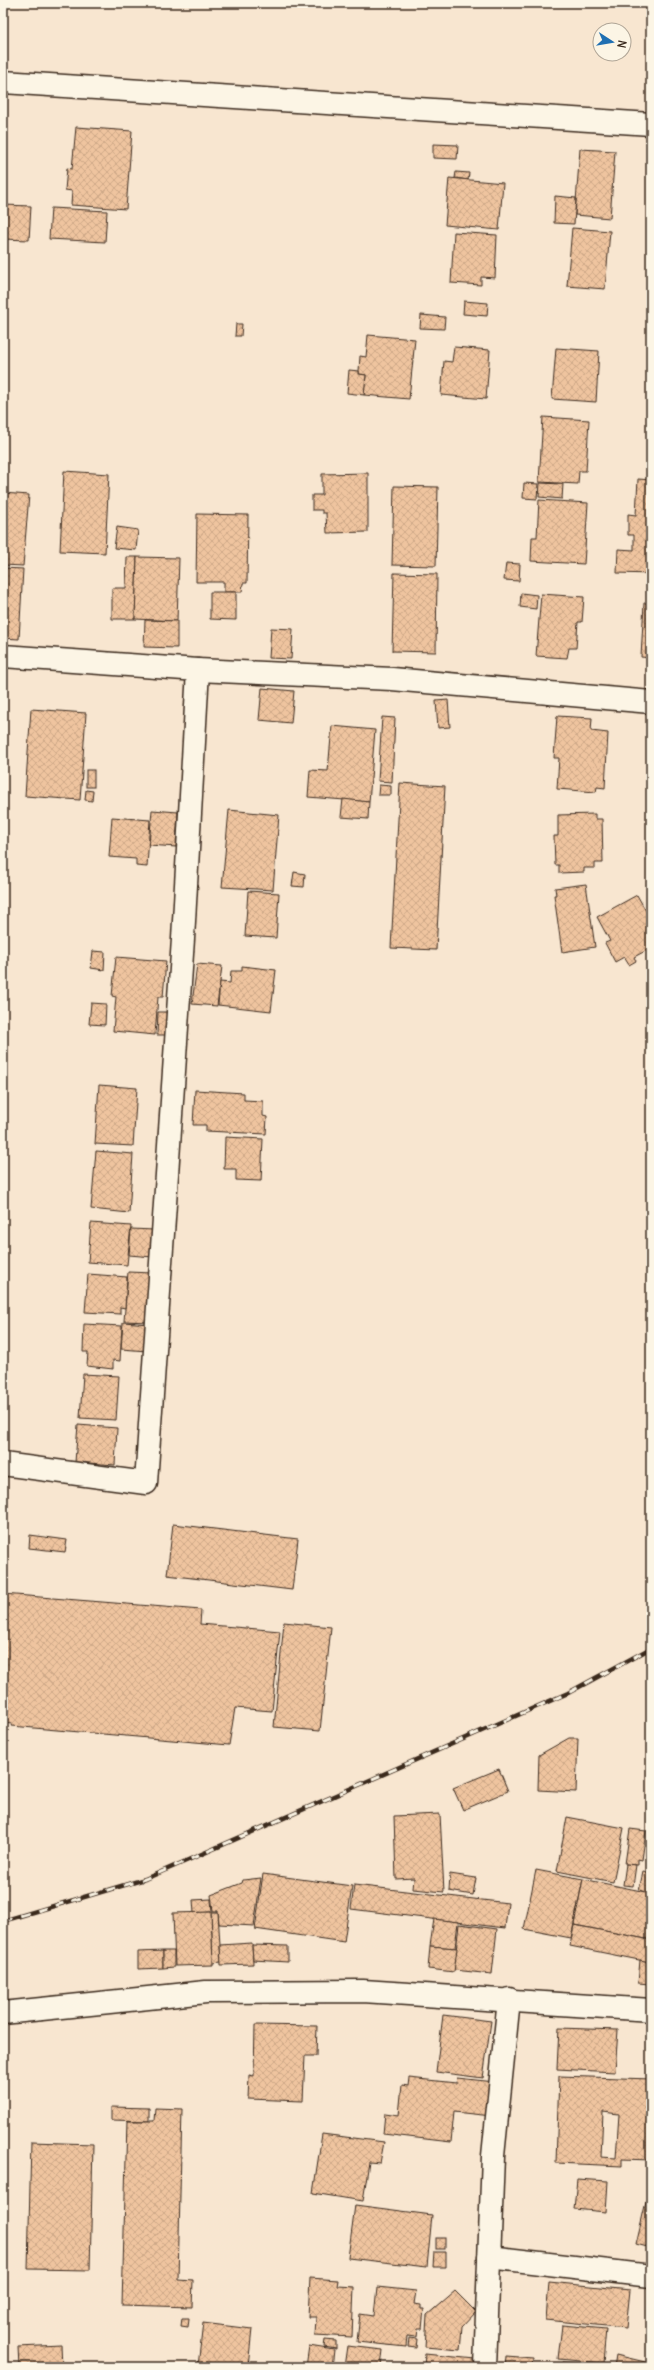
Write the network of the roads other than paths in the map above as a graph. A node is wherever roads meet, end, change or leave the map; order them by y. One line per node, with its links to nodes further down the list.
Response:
1 (3, 82): 2 (street)
2 (651, 124)
3 (3, 656): 4 (street)
4 (198, 670): 5 (street); 6 (street)
5 (651, 702)
6 (3, 1464)
7 (509, 1999): 8 (street); 9 (street); 10 (street)
8 (651, 2010)
9 (3, 2013)
10 (489, 2256): 11 (street); 12 (street)
11 (651, 2276)
12 (485, 2367)

